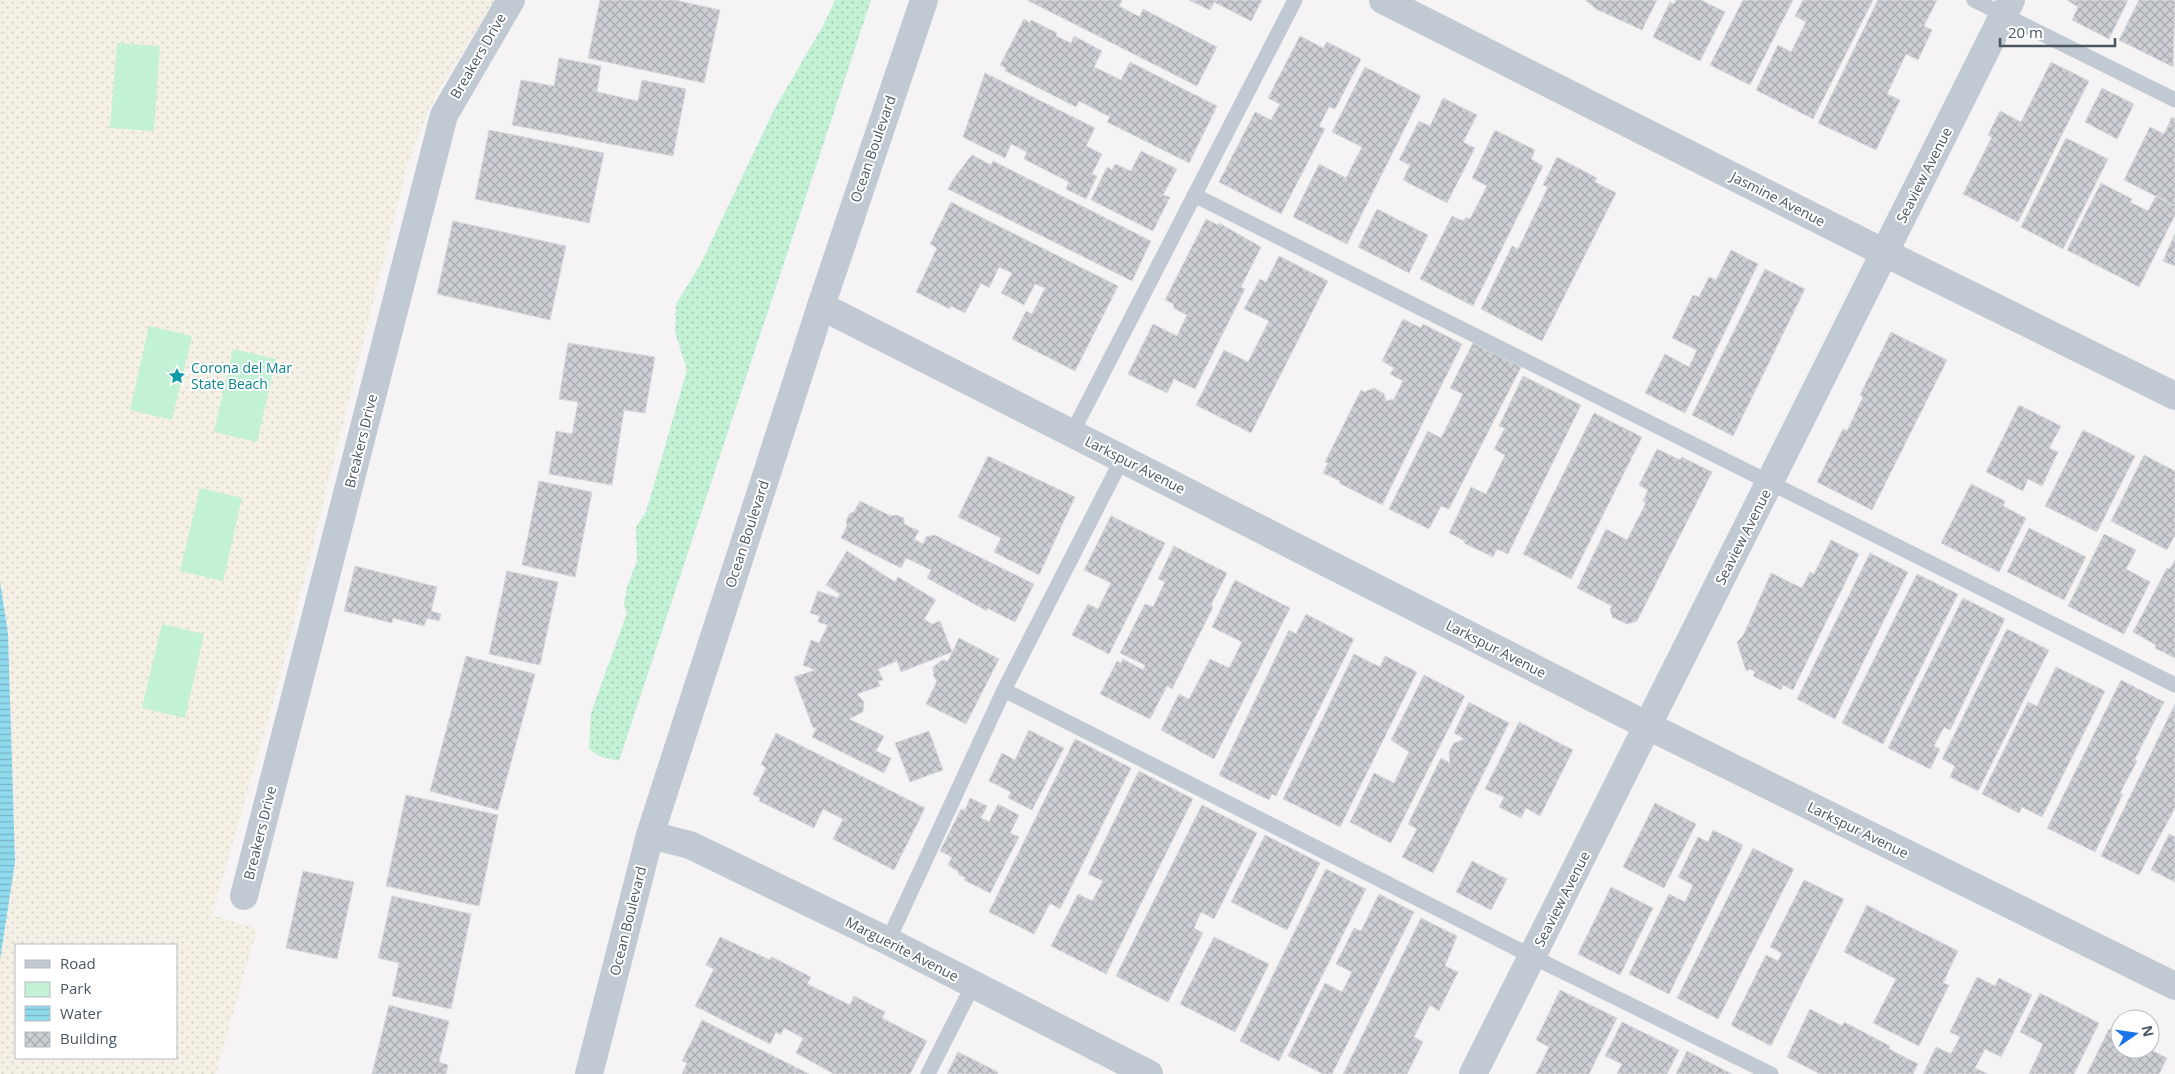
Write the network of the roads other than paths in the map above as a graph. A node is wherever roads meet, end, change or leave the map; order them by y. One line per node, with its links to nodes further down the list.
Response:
1 (511, 0): 21 (street, Breakers Drive)
2 (911, 0): 8 (street)
3 (924, 0): 8 (street, Ocean Boulevard)
4 (1295, 0): 10 (lane)
5 (1383, 0): 11 (street, Jasmine Avenue)
6 (1974, 0): 7 (lane)
7 (2008, 7): 9 (lane); 11 (street, Seaview Avenue)
8 (910, 39): 12 (street, Ocean Boulevard)
9 (2175, 100)
10 (1194, 194): 14 (lane); 16 (lane)
11 (1885, 253): 13 (street, Jasmine Avenue); 16 (street, Seaview Avenue)
12 (820, 306): 14 (street, Larkspur Avenue); 20 (street, Ocean Boulevard)
13 (2175, 396)
14 (1072, 433): 15 (street, Larkspur Avenue)
15 (1122, 459): 18 (lane); 19 (street, Larkspur Avenue)
16 (1771, 483): 17 (lane); 19 (street, Seaview Avenue)
17 (2175, 685)
18 (1004, 690): 22 (lane); 23 (lane)
19 (1648, 726): 23 (street, Seaview Avenue); 25 (street, Larkspur Avenue)
20 (650, 836): 22 (street, Marguerite Avenue); 26 (street, Ocean Boulevard)
21 (244, 896)
22 (888, 941): 24 (street, Marguerite Avenue)
23 (1533, 957): 29 (street, Seaview Avenue); 30 (lane)
24 (973, 985): 27 (lane); 28 (street, Marguerite Avenue)
25 (2175, 986)
26 (589, 1074)
27 (928, 1074)
28 (1149, 1074)
29 (1474, 1074)
30 (1771, 1074)

